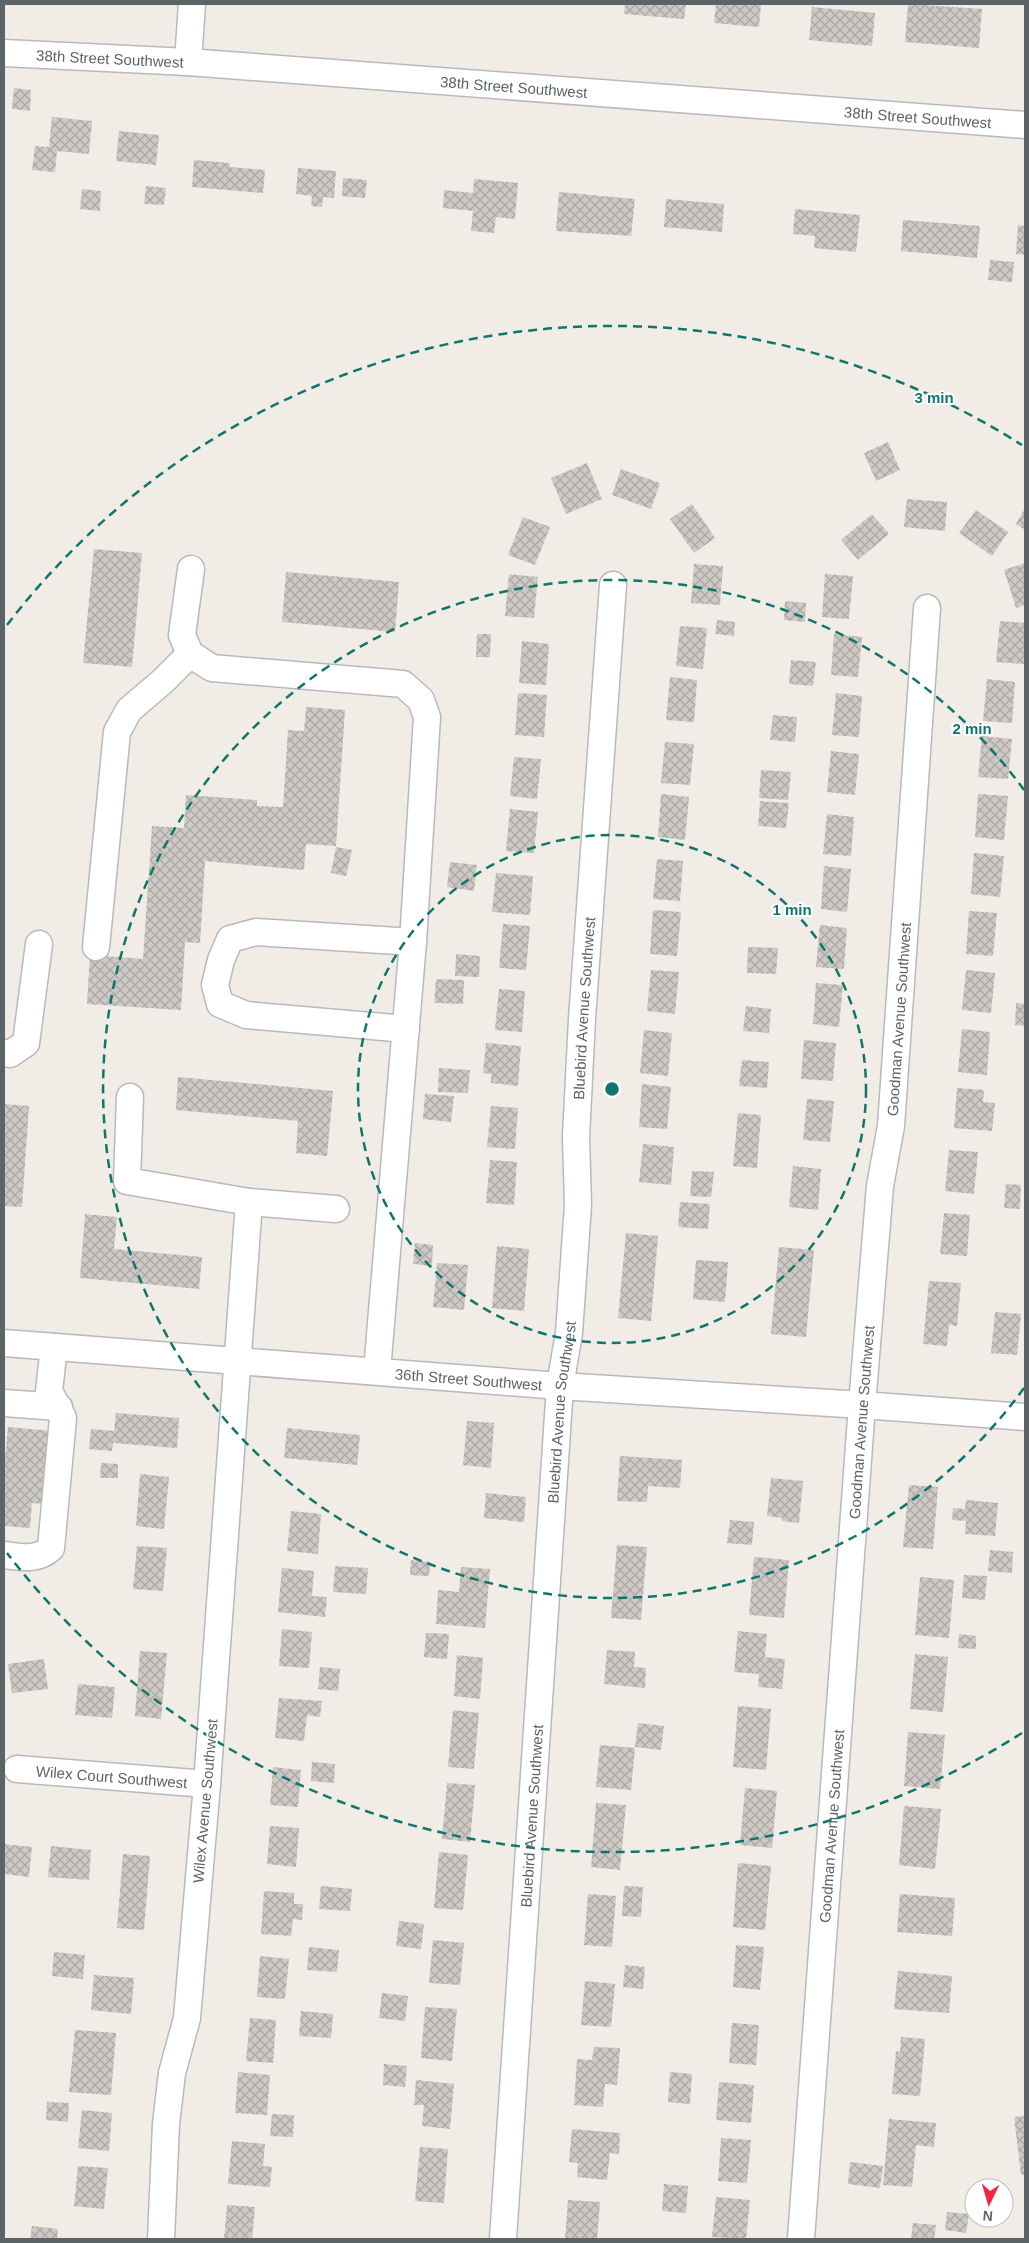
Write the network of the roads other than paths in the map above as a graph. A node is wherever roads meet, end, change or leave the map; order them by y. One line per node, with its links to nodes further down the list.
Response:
1 (192, 4): 3 (street)
2 (4, 53): 3 (street, 38th Street Southwest)
3 (188, 62): 4 (street, 38th Street Southwest)
4 (1025, 125)
5 (191, 569): 8 (street)
6 (613, 585): 21 (street, Bluebird Avenue Southwest)
7 (927, 608): 23 (street, Goodman Avenue Southwest)
8 (190, 654): 9 (street); 11 (street)
9 (413, 942): 12 (street); 12 (street)
10 (39, 944): 13 (street)
11 (96, 947)
12 (406, 1029): 20 (street)
13 (4, 1053)
14 (130, 1096): 15 (street)
15 (249, 1202): 16 (street); 19 (street, Wilex Avenue Southwest)
16 (336, 1209)
17 (4, 1343): 18 (street, 36th Street Southwest)
18 (54, 1347): 19 (street, 36th Street Southwest); 24 (street)
19 (238, 1361): 20 (street, 36th Street Southwest); 28 (street, Wilex Avenue Southwest)
20 (377, 1371): 21 (street, 36th Street Southwest)
21 (560, 1386): 23 (street, 36th Street Southwest); 30 (street, Bluebird Avenue Southwest)
22 (4, 1403): 24 (street)
23 (862, 1404): 25 (street, 36th Street Southwest); 31 (street, Goodman Avenue Southwest)
24 (59, 1407): 26 (street)
25 (1025, 1417)
26 (4, 1555)
27 (17, 1769): 28 (street, Wilex Court Southwest)
28 (207, 1784): 29 (street, Wilex Avenue Southwest)
29 (161, 2239)
30 (503, 2239)
31 (800, 2239)

